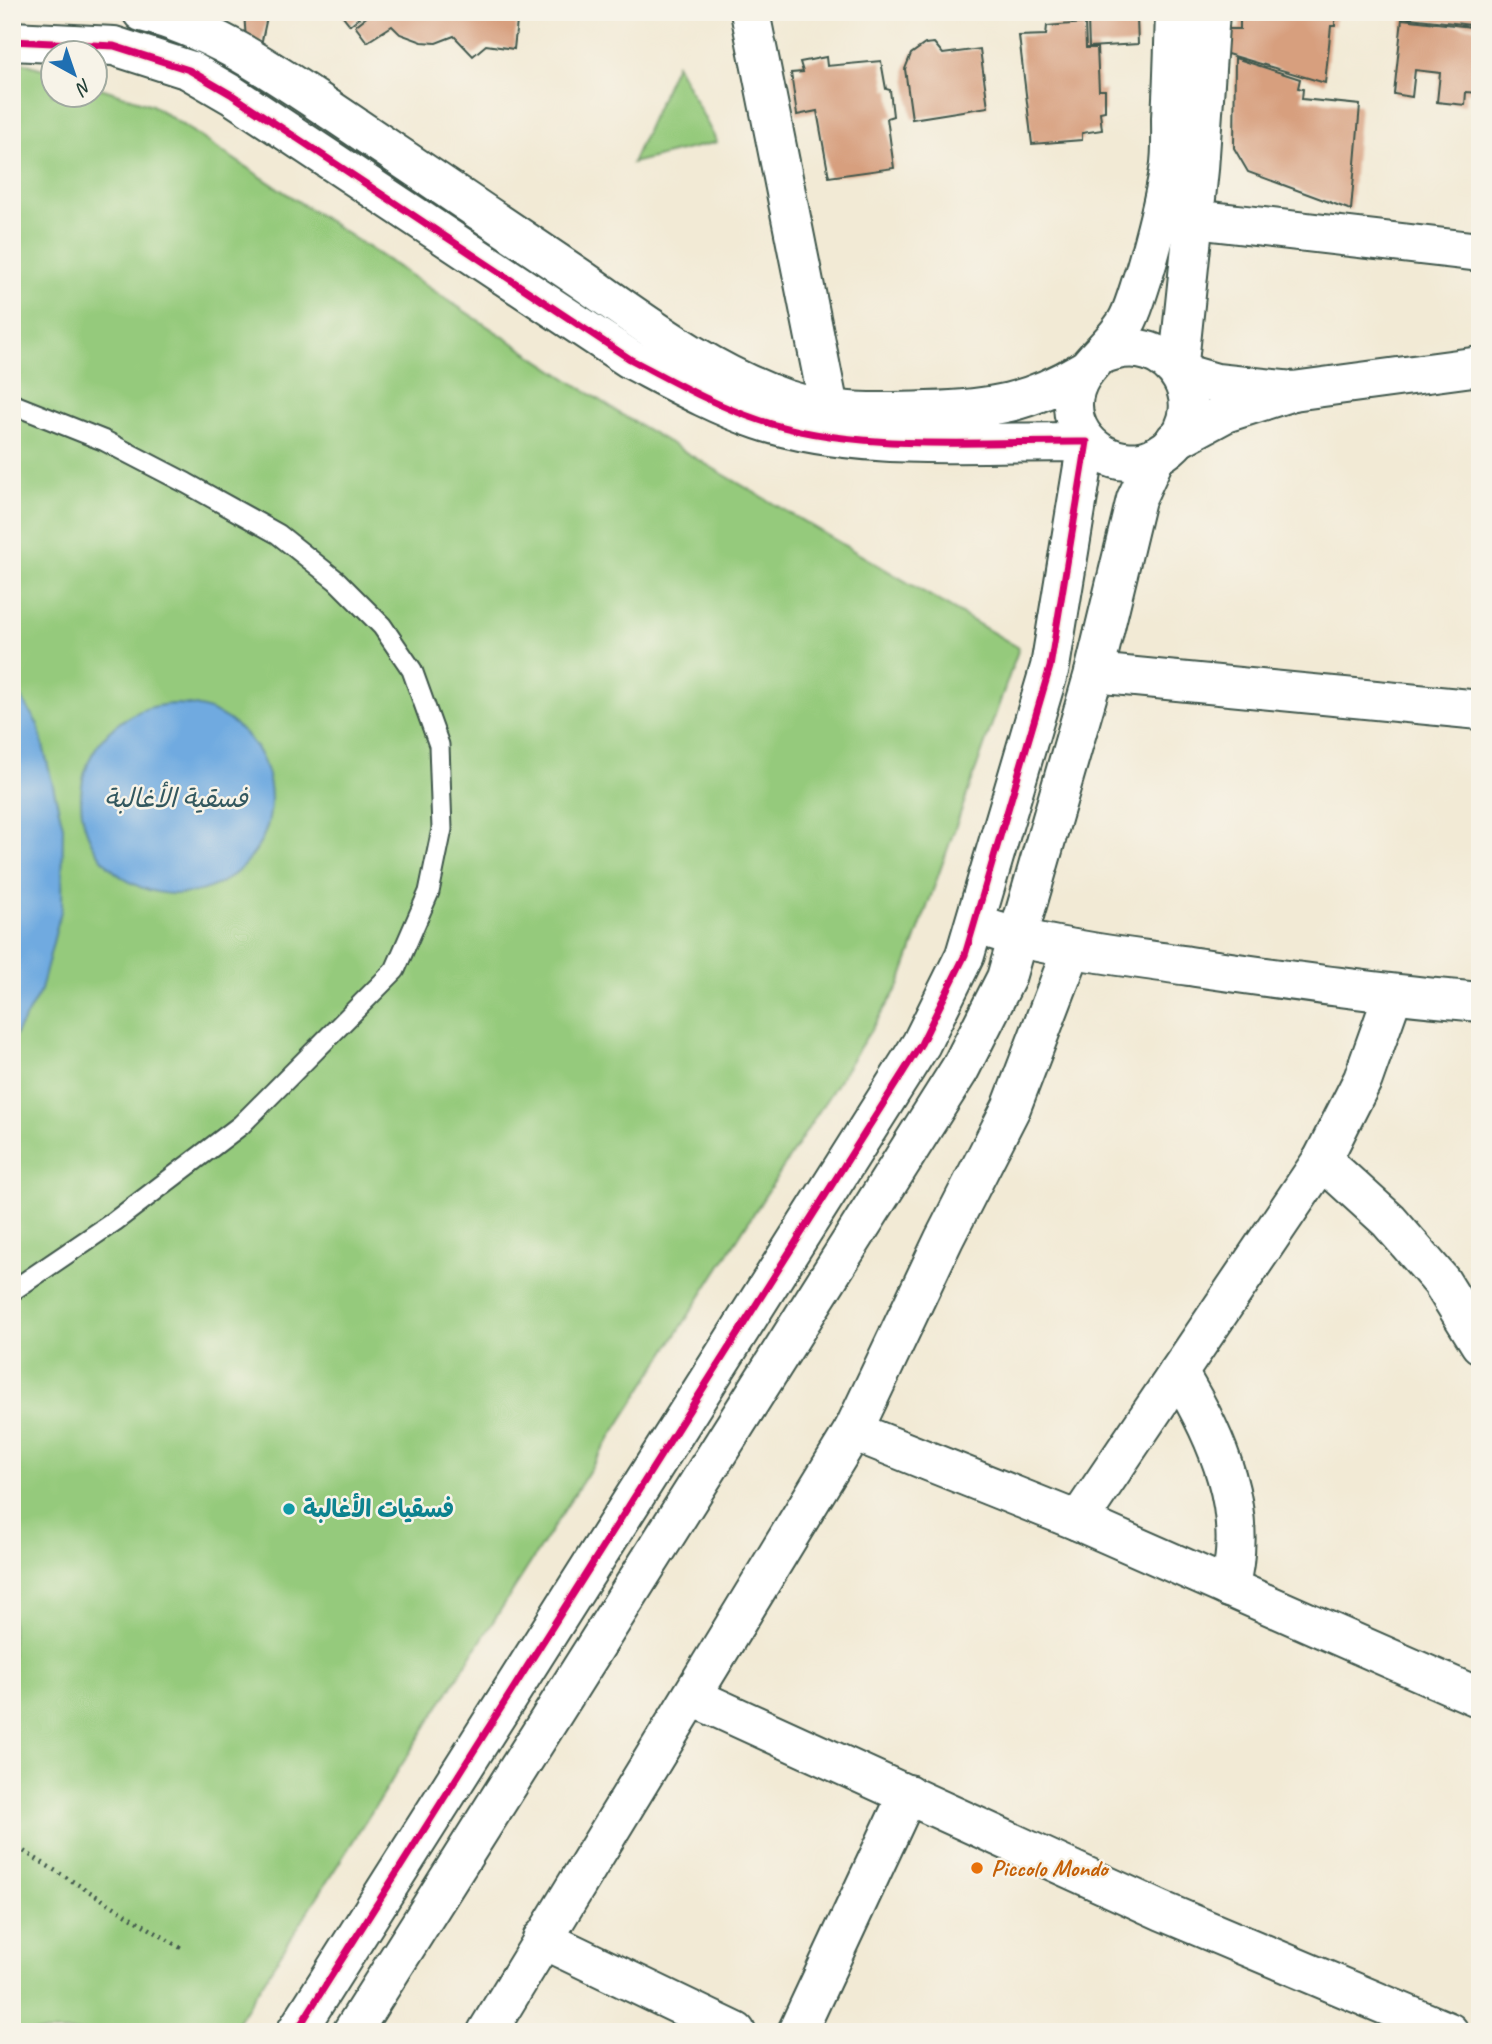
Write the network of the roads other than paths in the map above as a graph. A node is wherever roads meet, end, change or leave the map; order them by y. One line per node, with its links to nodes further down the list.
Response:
1 (142, 12): 5 (street)
2 (1175, 12): 10 (street)
3 (1210, 12): 8 (street)
4 (759, 13): 15 (street)
5 (209, 23): 7 (street); 15 (street)
6 (12, 41): 7 (street)
7 (189, 70): 16 (street)
8 (1194, 219): 9 (street); 12 (street)
9 (1480, 252)
10 (1092, 363): 12 (street); 15 (street); 16 (street)
11 (1480, 366): 13 (street)
12 (1178, 372): 13 (street); 17 (street)
13 (1293, 391): 17 (street)
14 (12, 404): 26 (lane)
15 (829, 408)
16 (1087, 442): 17 (street); 20 (street)
17 (1166, 448): 18 (street)
18 (1094, 673): 19 (street); 21 (street)
19 (1480, 710)
20 (975, 925): 21 (street); 36 (street)
21 (1017, 940): 22 (street); 37 (street)
22 (1072, 949): 23 (street); 29 (street)
23 (1392, 995): 24 (street); 25 (street)
24 (1480, 1002)
25 (1322, 1160): 27 (street); 28 (street)
26 (12, 1291)
27 (1480, 1344)
28 (1178, 1373): 30 (street); 31 (street)
29 (853, 1431): 30 (street); 32 (street)
30 (1079, 1521): 31 (street)
31 (1228, 1588): 33 (street)
32 (693, 1697): 34 (street); 35 (street)
33 (1480, 1698)
34 (908, 1794): 40 (street); 41 (street)
35 (542, 1939): 38 (street); 39 (street)
36 (296, 2032)
37 (352, 2032)
38 (487, 2032)
39 (736, 2032)
40 (797, 2032)
41 (1449, 2032)

